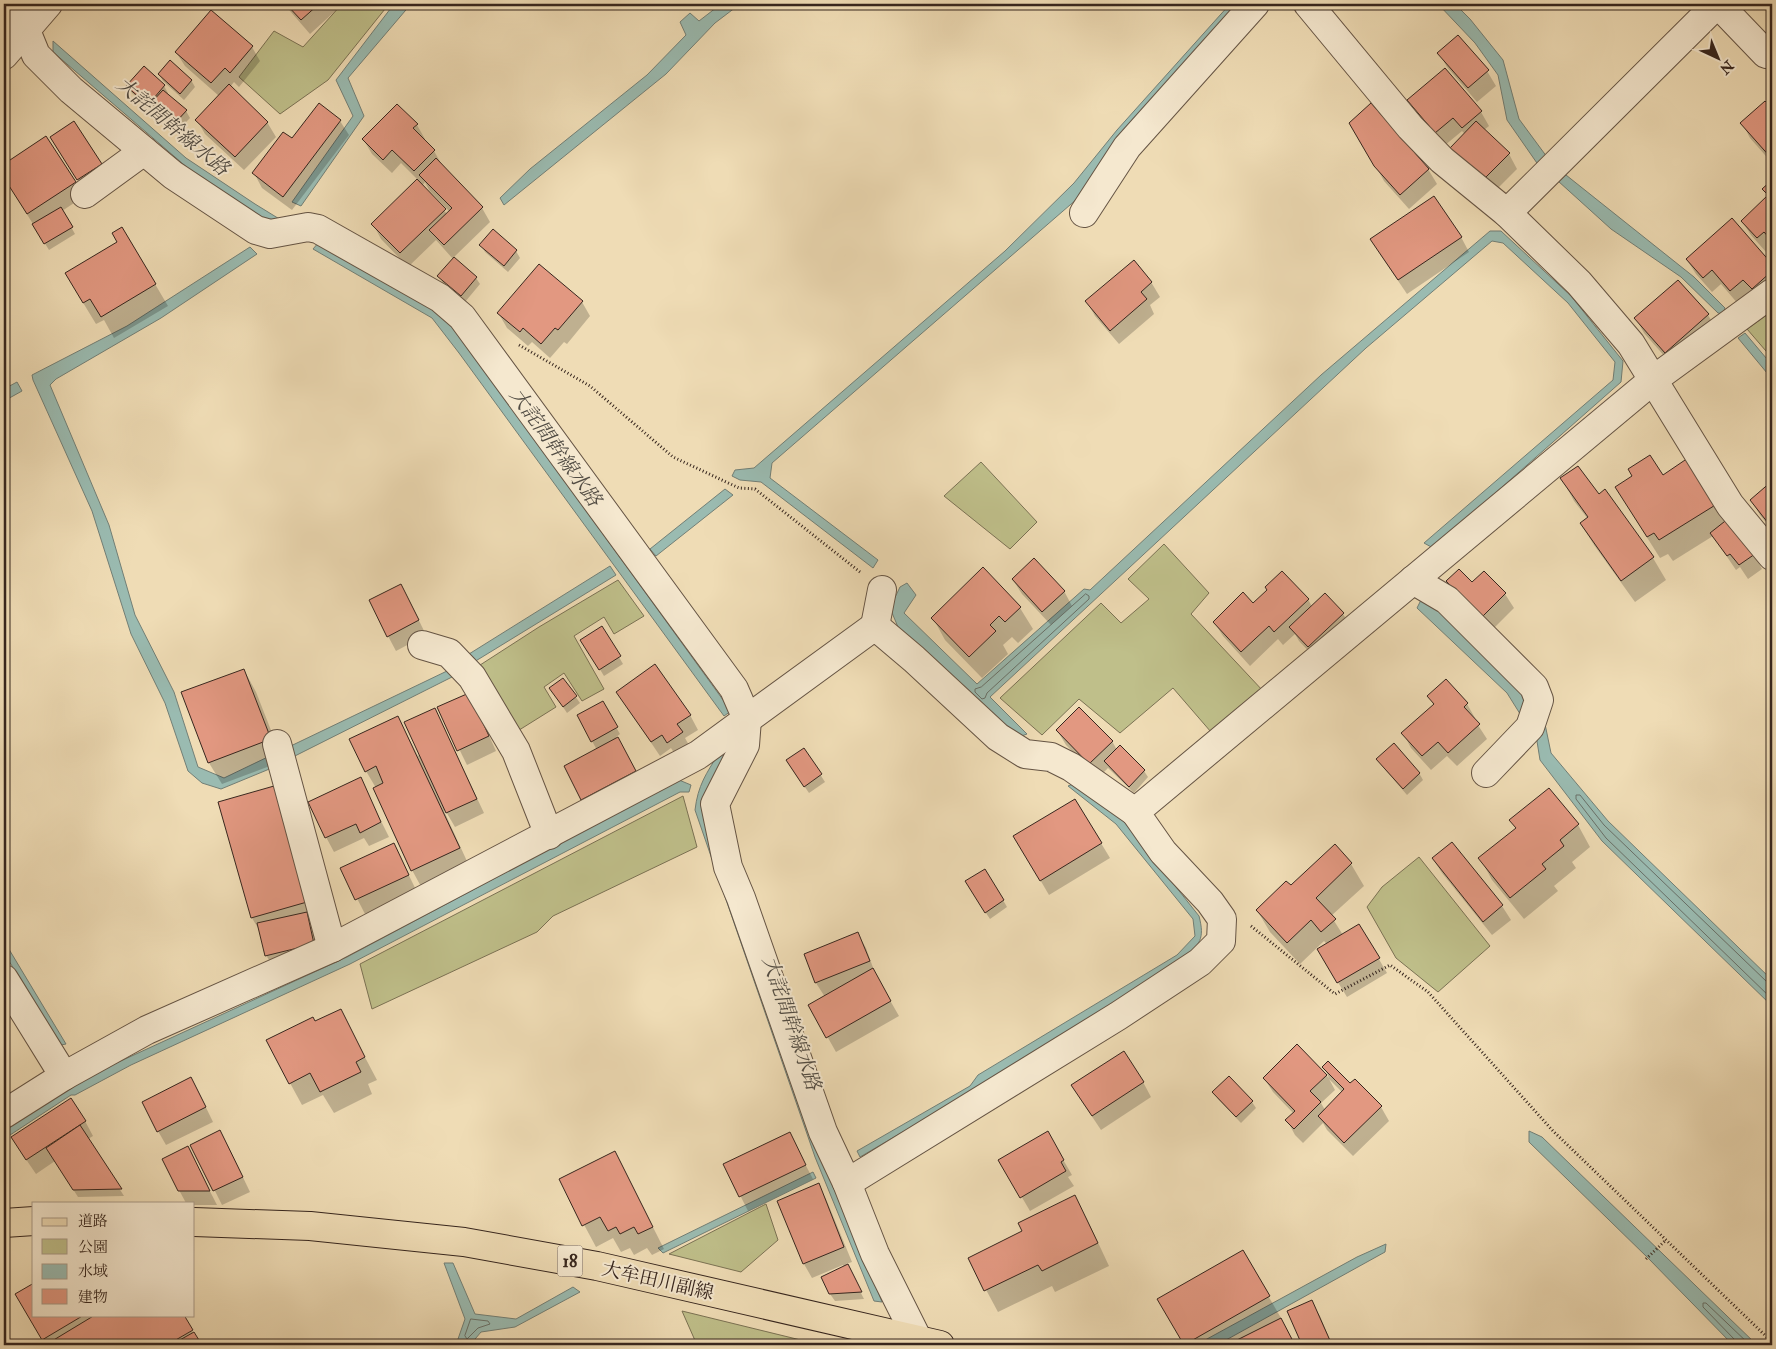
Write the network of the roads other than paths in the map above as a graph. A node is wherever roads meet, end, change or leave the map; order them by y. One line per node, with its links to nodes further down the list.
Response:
1 (14, 4): 6 (street)
2 (48, 4): 6 (street)
3 (1255, 4): 11 (street)
4 (1308, 4): 12 (street)
5 (1718, 4): 8 (street); 12 (street)
6 (26, 30): 7 (street); 9 (street)
7 (4, 55)
8 (1772, 55)
9 (144, 151): 10 (street); 20 (street)
10 (85, 194)
11 (1084, 213)
12 (1508, 214): 14 (street)
13 (1772, 293): 14 (street)
14 (1653, 380): 15 (street); 16 (street)
15 (1772, 556)
16 (1413, 580): 22 (street); 23 (street)
17 (882, 590): 18 (street)
18 (875, 626): 20 (street); 23 (street)
19 (422, 645): 24 (street)
20 (747, 719): 24 (street); 29 (street)
21 (277, 744): 25 (street)
22 (1486, 773)
23 (1135, 812): 29 (street)
24 (549, 835): 25 (street)
25 (332, 948): 27 (street)
26 (4, 979): 27 (street)
27 (64, 1076): 28 (street)
28 (4, 1114)
29 (847, 1183): 33 (street)
30 (32, 1221): 32 (main road)
31 (195, 1222): 33 (main road, 大牟田川副線 / 18)
32 (4, 1223)
33 (925, 1344)

